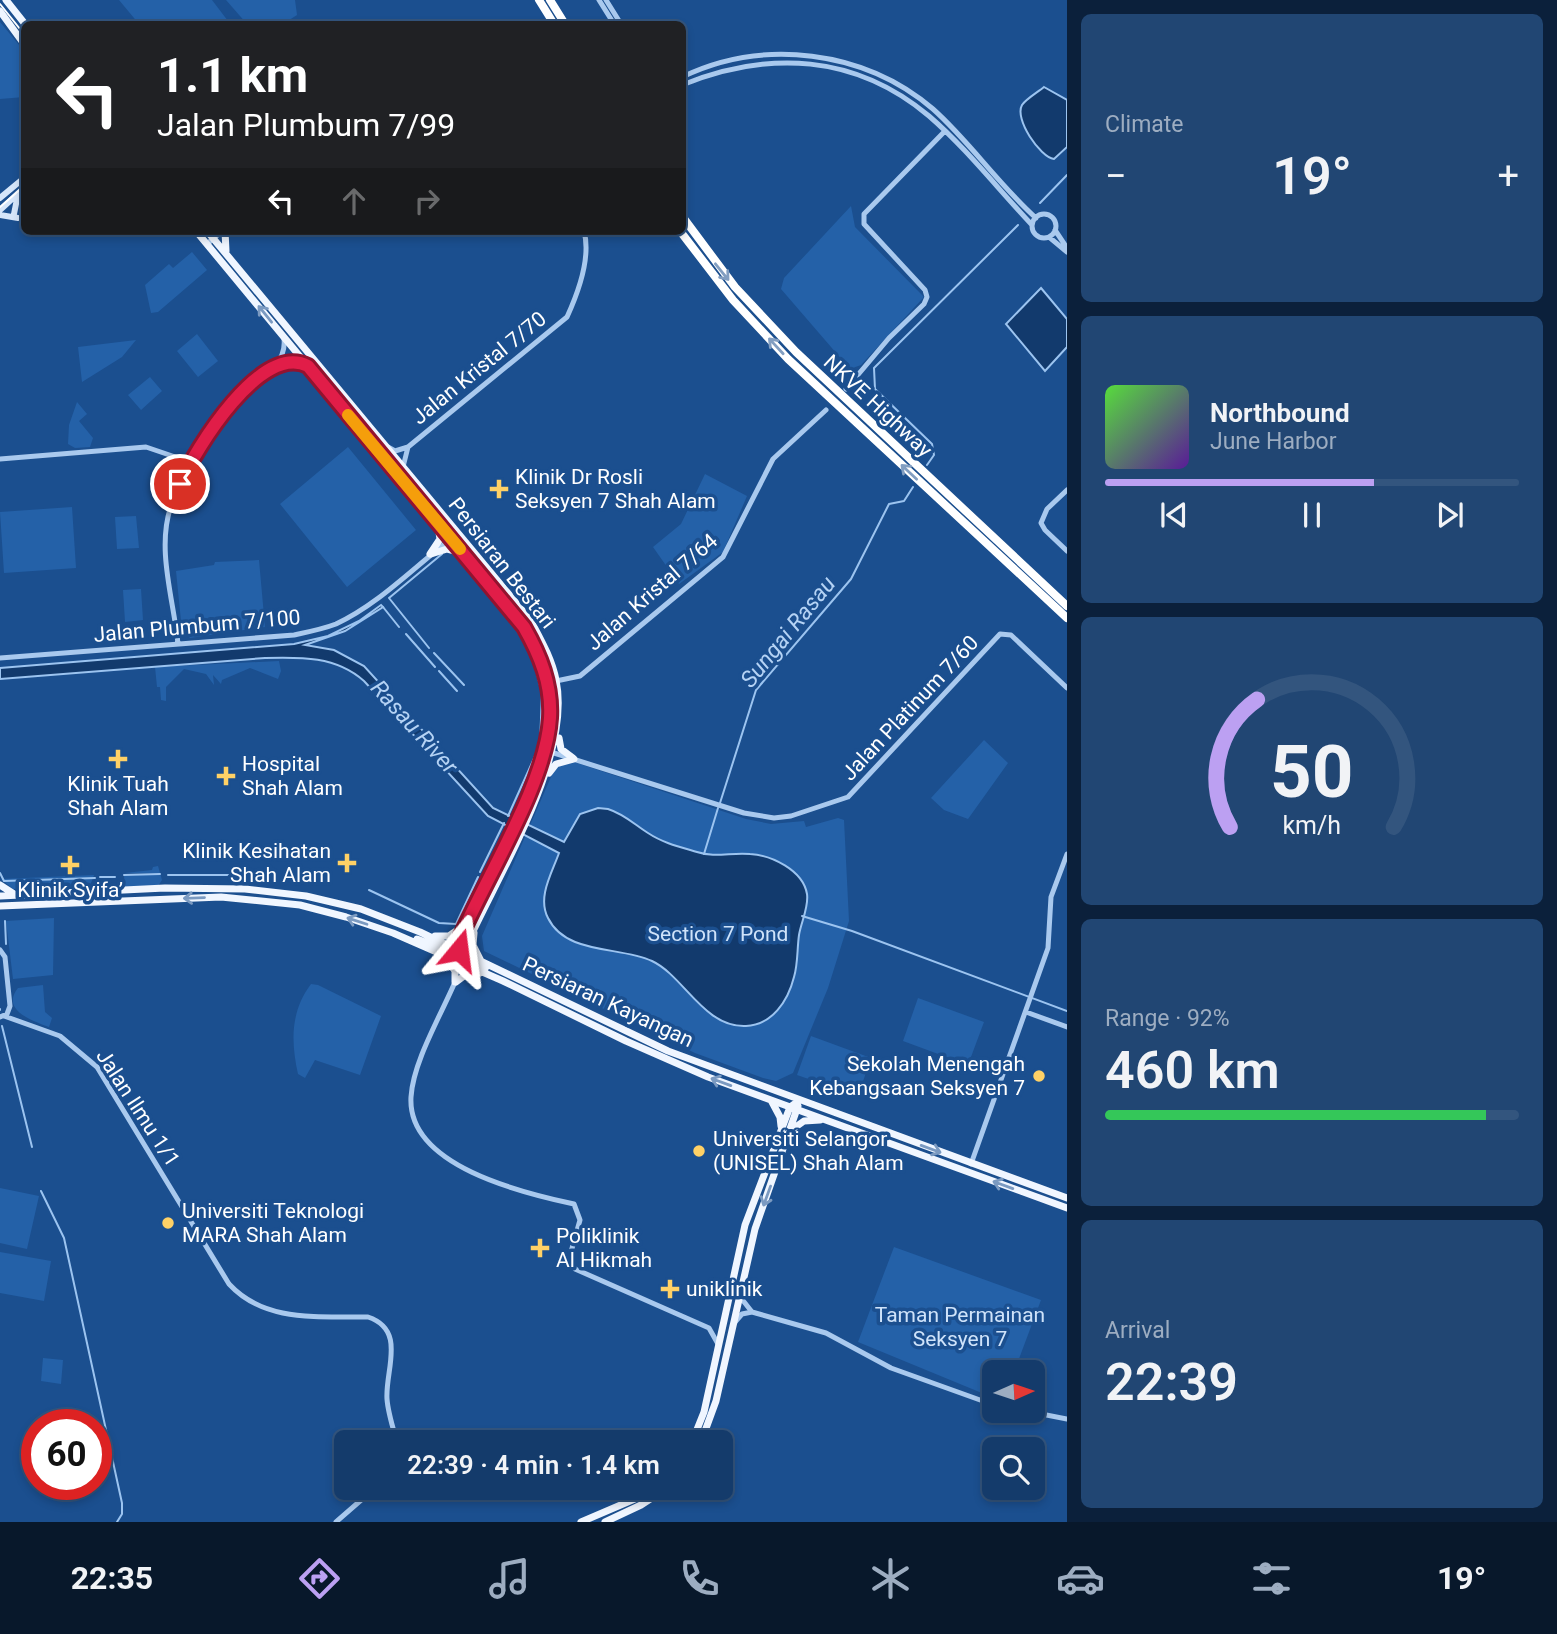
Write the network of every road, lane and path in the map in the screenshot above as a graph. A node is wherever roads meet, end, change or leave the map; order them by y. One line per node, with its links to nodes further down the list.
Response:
1 (5, 0): 7 (main road)
2 (539, 0): 8 (highway)
3 (550, 0): 9 (highway)
4 (599, 0): 10 (street)
5 (606, 0): 11 (street)
6 (0, 14): 12 (main road)
7 (22, 21)
8 (552, 21)
9 (563, 21)
10 (612, 21)
11 (619, 21)
12 (21, 40)
13 (686, 75): 21 (street)
14 (686, 84): 15 (street)
15 (945, 131): 23 (street); 38 (street)
16 (21, 180): 19 (main road)
17 (21, 192): 20 (main road)
18 (21, 193): 20 (main road)
19 (0, 198)
20 (0, 212)
21 (1035, 218): 23 (street); 24 (street)
22 (686, 221): 52 (highway, NKVE Highway, one-way to 52)
23 (1032, 225): 31 (street)
24 (1055, 230): 31 (street); 33 (street)
25 (201, 235): 32 (main road, Persiaran Bestari)
26 (208, 235): 32 (main road, Persiaran Bestari)
27 (219, 235): 32 (street)
28 (224, 235): 34 (main road)
29 (584, 235): 41 (street, Jalan Kristal 7/70)
30 (683, 235): 53 (highway, one-way to 30)
31 (1049, 237): 33 (street)
32 (210, 242): 34 (main road, Persiaran Bestari); 35 (main road, Persiaran Bestari, one-way to 32)
33 (1067, 250)
34 (226, 254): 40 (main road, Persiaran Bestari)
35 (284, 338): 36 (street); 37 (main road, Persiaran Bestari)
36 (278, 363): 37 (street); 43 (street)
37 (308, 366): 47 (main road, Persiaran Bestari)
38 (846, 389)
39 (826, 410): 56 (street, Jalan Kristal 7/64)
40 (386, 446): 41 (street); 44 (main road, Persiaran Bestari)
41 (408, 447): 44 (street)
42 (0, 459): 43 (street)
43 (190, 463): 54 (street)
44 (404, 467): 45 (main road, Persiaran Bestari)
45 (422, 489): 48 (main road); 56 (main road, Persiaran Bestari)
46 (1067, 490): 49 (street)
47 (434, 518): 48 (main road, Persiaran Bestari); 50 (main road)
48 (451, 539): 50 (street, Jalan Plumbum 7/100); 51 (main road, Persiaran Bestari)
49 (1067, 551)
50 (430, 554): 51 (main road); 54 (street, Jalan Plumbum 7/100)
51 (467, 557): 62 (main road, Persiaran Bestari)
52 (1067, 606)
53 (1067, 618)
54 (178, 644): 55 (street, Jalan Plumbum 7/100)
55 (0, 658)
56 (556, 681): 58 (main road, Persiaran Bestari)
57 (1067, 688): 60 (street, Jalan Platinum 7/60)
58 (559, 723): 59 (main road, Persiaran Bestari); 60 (main road)
59 (554, 752): 60 (street, Jalan Platinum 7/60); 61 (main road, Persiaran Bestari); 62 (main road)
60 (574, 759): 61 (main road)
61 (538, 791): 63 (main road, Persiaran Bestari)
62 (528, 793): 63 (main road, Persiaran Bestari)
63 (521, 818): 64 (main road, Persiaran Bestari)
64 (513, 835): 74 (main road, Persiaran Bestari); 76 (main road, Persiaran Bestari)
65 (1067, 854): 87 (street)
66 (0, 885): 68 (main road)
67 (260, 890): 68 (main road, Persiaran Kayangan); 70 (main road); 71 (main road); 78 (main road, Persiaran Kayangan)
68 (18, 895): 69 (main road, Persiaran Kayangan)
69 (0, 896)
70 (221, 897): 71 (main road, Persiaran Kayangan); 73 (main road, Persiaran Kayangan, one-way to 73)
71 (286, 904): 77 (main road, Persiaran Kayangan, one-way to 71)
72 (0, 906): 73 (main road, Persiaran Kayangan)
73 (9, 906): 75 (main road)
74 (484, 906): 80 (main road, Persiaran Bestari); 82 (main road)
75 (0, 912)
76 (470, 915): 78 (main road); 80 (main road, Persiaran Bestari)
77 (393, 933): 80 (main road); 81 (main road, Persiaran Kayangan)
78 (427, 935): 80 (main road, Persiaran Kayangan)
79 (0, 950): 86 (street)
80 (459, 950): 82 (main road, Persiaran Kayangan); 84 (main road)
81 (443, 956): 83 (main road, Persiaran Kayangan); 85 (main road)
82 (482, 962): 91 (main road, Persiaran Kayangan)
83 (481, 972): 84 (main road, Persiaran Kayangan); 85 (main road)
84 (503, 981): 92 (main road, Persiaran Kayangan, one-way to 84)
85 (455, 982): 104 (street)
86 (10, 1006): 88 (street); 89 (street)
87 (1026, 1012): 90 (street); 98 (street)
88 (2, 1016): 89 (street, Jalan Ilmu 1/1)
89 (21, 1021): 109 (street, Jalan Ilmu 1/1)
90 (1067, 1027)
91 (747, 1082): 93 (main road); 94 (main road, Persiaran Kayangan)
92 (771, 1100): 93 (main road, Persiaran Kayangan); 96 (main road)
93 (795, 1106): 94 (main road); 95 (main road, Persiaran Kayangan); 96 (main road); 97 (main road)
94 (844, 1116): 98 (main road, Persiaran Kayangan, one-way to 98)
95 (828, 1120): 97 (main road); 100 (main road, Persiaran Kayangan, one-way to 95)
96 (781, 1130): 103 (main road)
97 (790, 1132): 101 (main road, one-way to 101)
98 (971, 1164): 99 (main road, Persiaran Kayangan)
99 (1067, 1198)
100 (1067, 1208)
101 (740, 1291): 102 (street); 103 (main road)
102 (752, 1312): 103 (street); 106 (street)
103 (729, 1323): 104 (street); 105 (main road); 111 (main road)
104 (709, 1328): 105 (street)
105 (718, 1350): 110 (main road)
106 (982, 1401)
107 (1045, 1415): 108 (street)
108 (1067, 1419)
109 (394, 1430)
110 (697, 1430)
111 (706, 1430)
112 (361, 1500): 115 (street)
113 (632, 1500): 116 (main road)
114 (650, 1500): 117 (main road)
115 (336, 1522)
116 (581, 1522)
117 (605, 1522)

